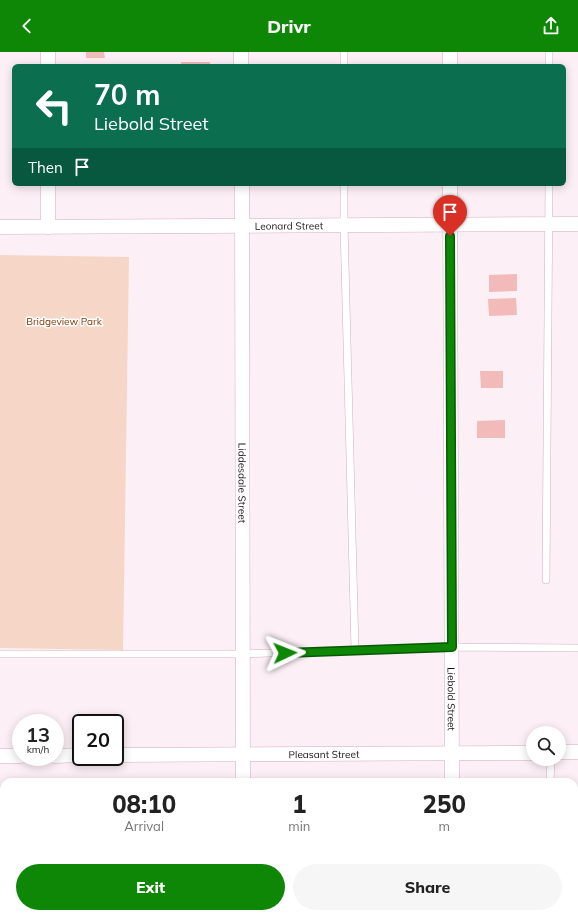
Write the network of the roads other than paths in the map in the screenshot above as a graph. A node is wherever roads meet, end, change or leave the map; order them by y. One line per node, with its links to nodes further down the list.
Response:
1 (48, 52): 6 (street)
2 (241, 52): 7 (street)
3 (344, 52): 8 (lane)
4 (450, 52): 9 (street)
5 (549, 52): 10 (lane)
6 (48, 64)
7 (241, 64)
8 (344, 64)
9 (450, 64)
10 (549, 64)
11 (48, 186): 22 (street)
12 (242, 186): 20 (street, Liddesdale Street)
13 (344, 186): 18 (lane)
14 (450, 186): 19 (street, Liebold Street)
15 (549, 186): 16 (lane)
16 (549, 224): 17 (street, Leonard Street); 19 (street, Leonard Street); 23 (lane)
17 (578, 224)
18 (344, 225): 19 (street, Leonard Street); 20 (street, Leonard Street); 26 (lane)
19 (450, 225): 24 (street, Liebold Street)
20 (242, 226): 22 (street, Leonard Street); 28 (street, Liddesdale Street)
21 (0, 227): 22 (street, Leonard Street)
22 (48, 227)
23 (546, 580)
24 (452, 647): 25 (lane); 26 (lane); 31 (street, Liebold Street)
25 (578, 648)
26 (355, 650): 28 (lane)
27 (0, 654): 28 (lane)
28 (242, 654): 33 (street, Liddesdale Street)
29 (566, 752): 30 (street)
30 (578, 752)
31 (452, 753): 32 (street, Pleasant Street); 33 (street, Pleasant Street); 39 (street, Liebold Street)
32 (526, 753)
33 (243, 754): 34 (street, Pleasant Street); 38 (street, Liddesdale Street)
34 (124, 755)
35 (0, 756): 36 (street)
36 (12, 756)
37 (551, 766): 40 (lane)
38 (243, 778)
39 (452, 778)
40 (550, 778)

